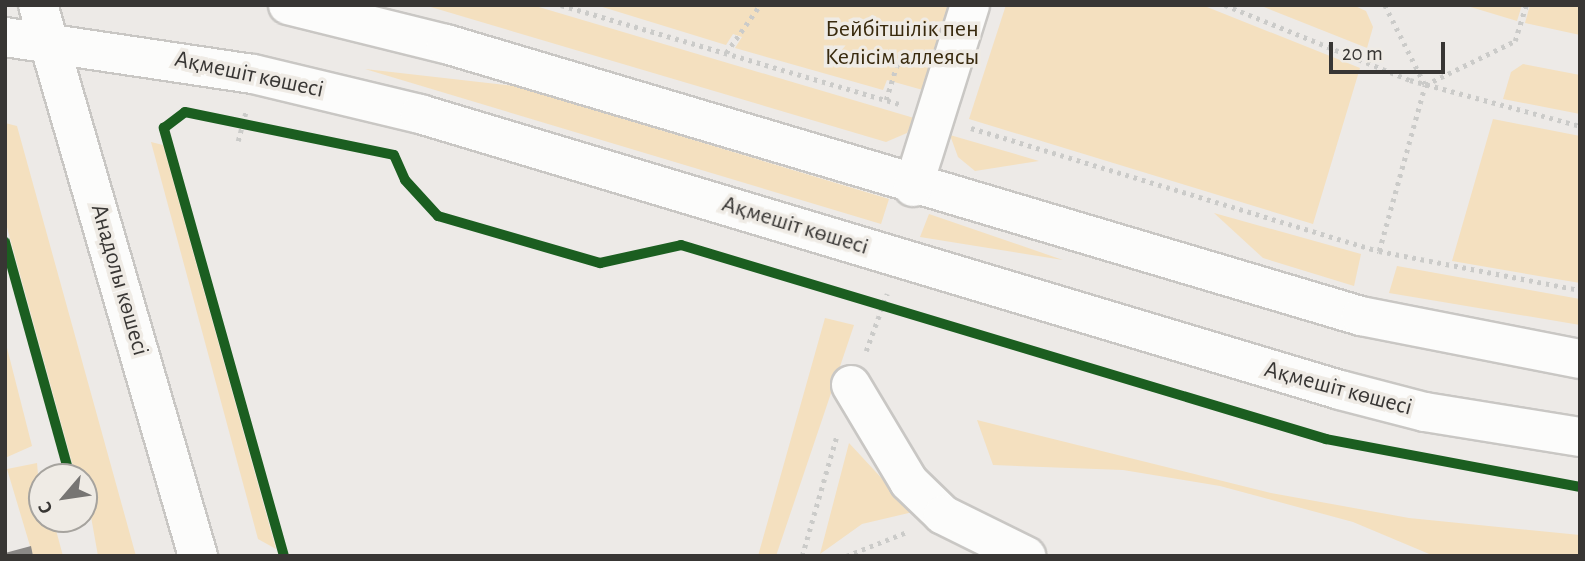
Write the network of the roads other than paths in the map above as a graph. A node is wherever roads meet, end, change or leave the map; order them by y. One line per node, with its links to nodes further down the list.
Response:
1 (38, 5): 5 (street, Анадолы көшесі)
2 (288, 5): 6 (street)
3 (970, 5): 6 (street)
4 (5, 37): 5 (street, Ақмешіт көшесі)
5 (48, 41): 9 (street, Ақмешіт көшесі); 10 (street, Анадолы көшесі)
6 (913, 187): 7 (street)
7 (1580, 359)
8 (851, 385): 11 (street)
9 (1580, 437)
10 (198, 556)
11 (1026, 556)

